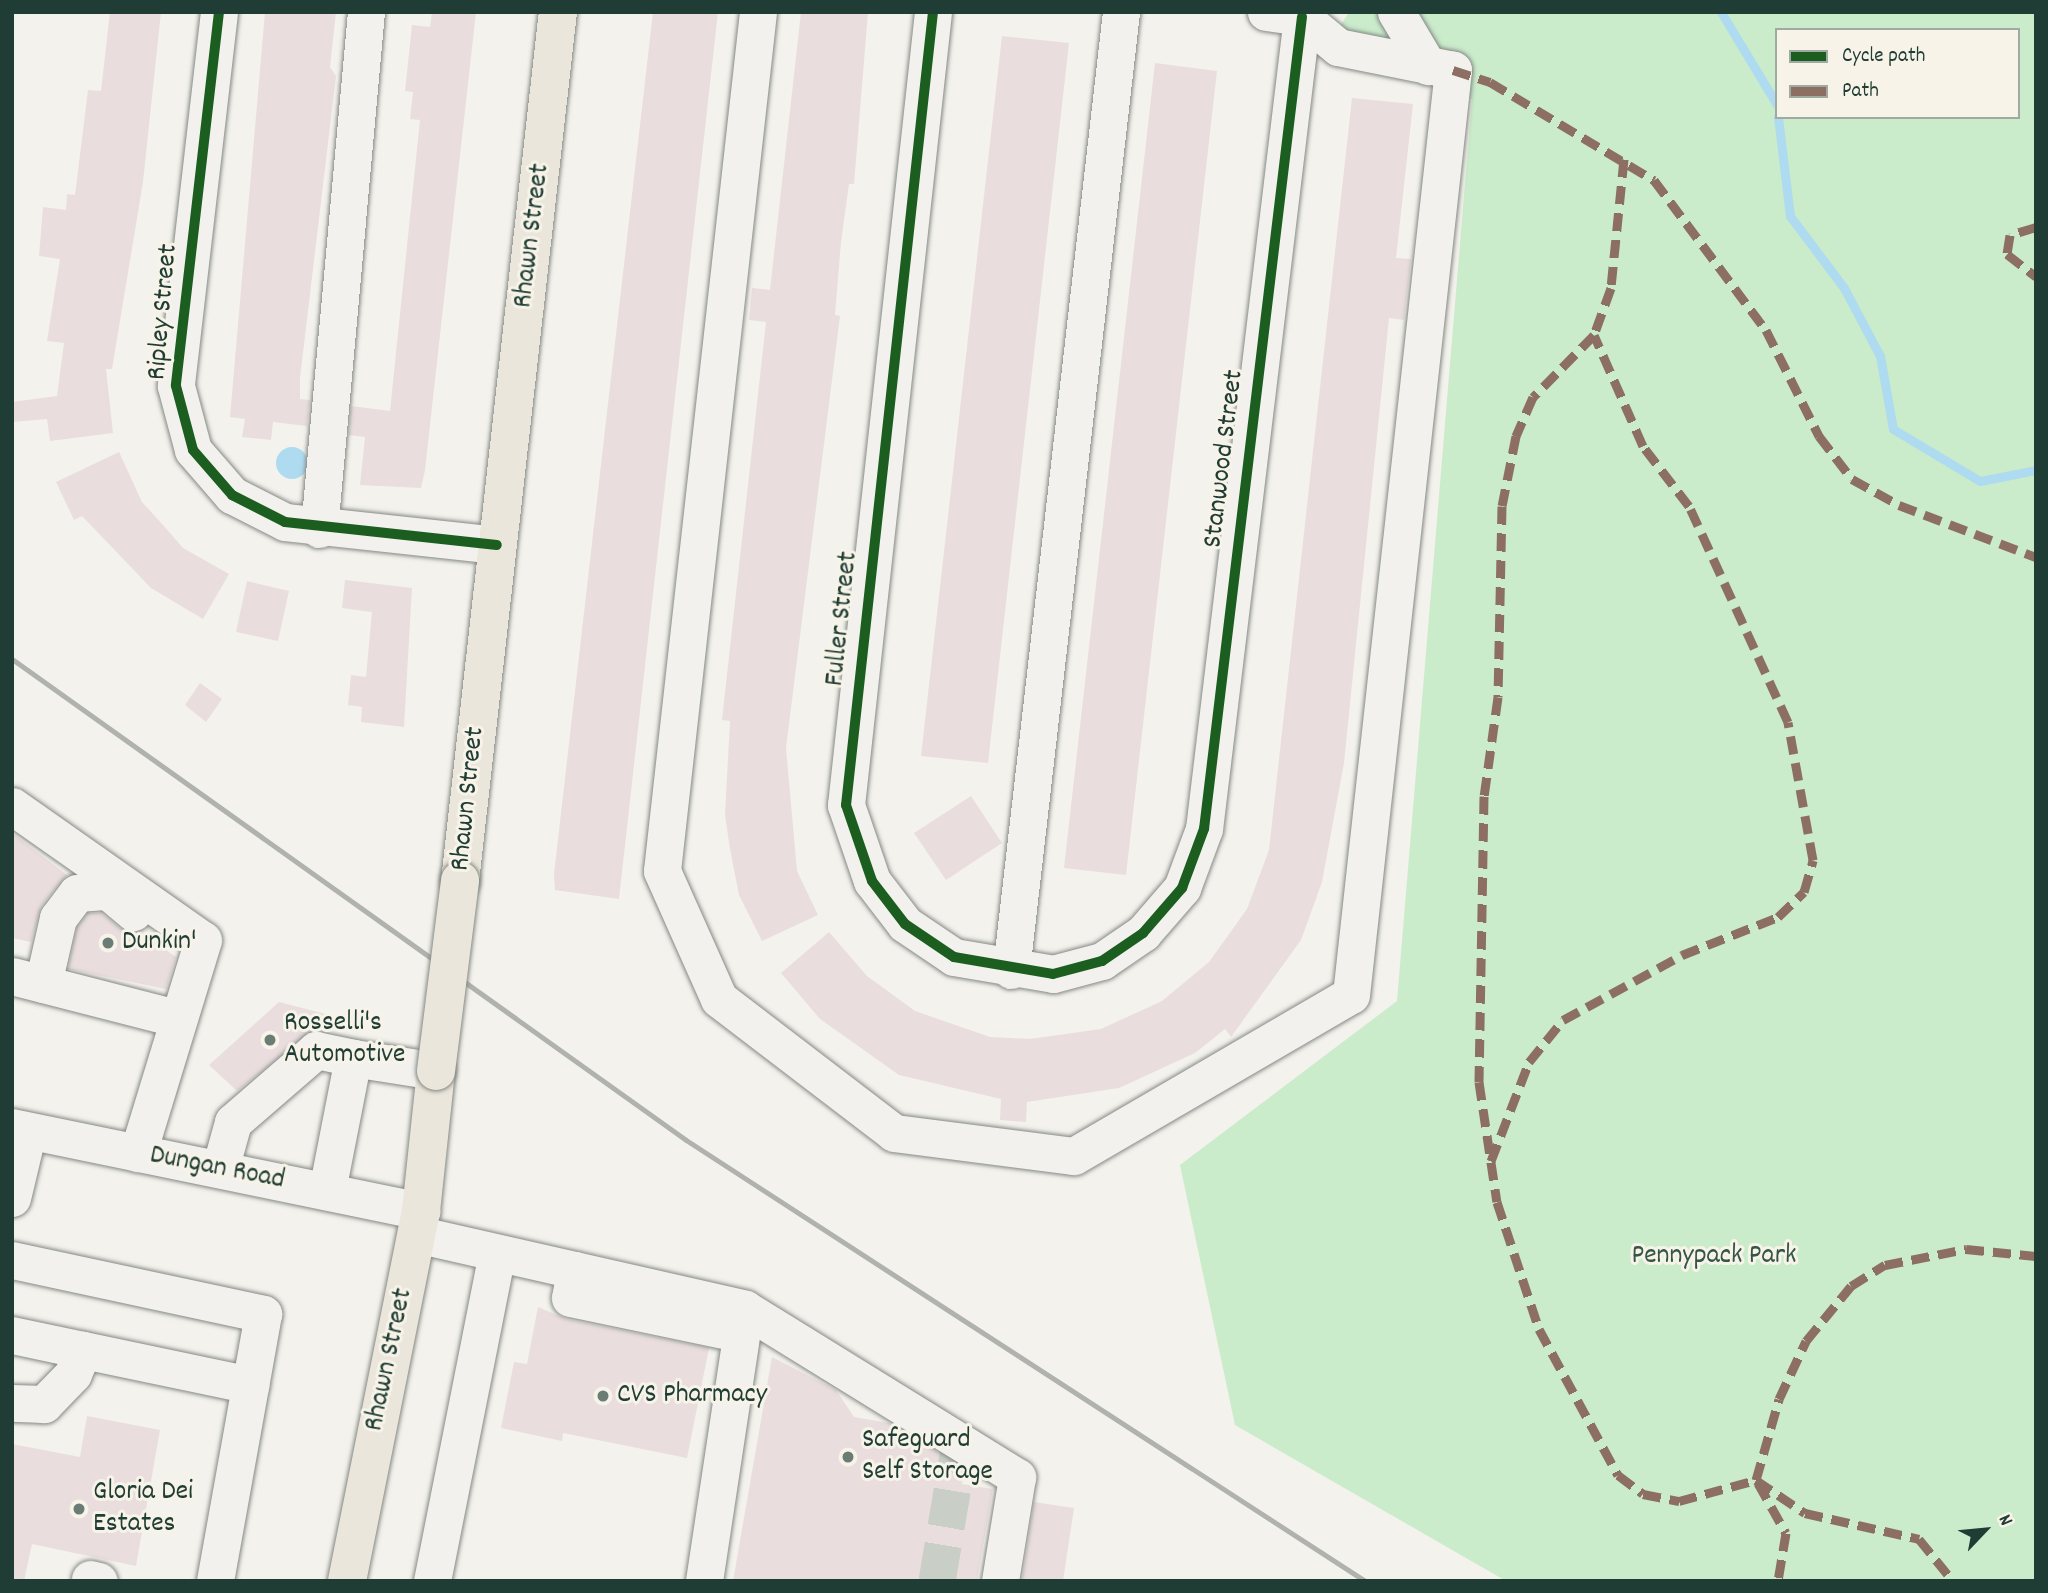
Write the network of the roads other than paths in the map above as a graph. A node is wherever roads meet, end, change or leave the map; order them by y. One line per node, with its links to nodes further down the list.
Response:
1 (219, 12): 11 (street, Ripley Street)
2 (366, 12): 11 (street)
3 (558, 12): 12 (main road, Rhawn Street)
4 (758, 12): 10 (street)
5 (933, 12): 15 (street, Fuller Street)
6 (1121, 12): 15 (street)
7 (1266, 12): 9 (street)
8 (1396, 12): 10 (street)
9 (1307, 15): 10 (street); 14 (street, Stanwood Street)
10 (1441, 68)
11 (319, 529): 12 (street, Ripley Street)
12 (497, 545): 19 (main road, Rhawn Street, bridge)
13 (12, 806): 17 (street)
14 (1165, 908): 15 (street, Fuller Street)
15 (1011, 970)
16 (27, 980): 17 (street); 17 (street)
17 (172, 1017): 21 (street)
18 (353, 1058): 19 (street); 22 (street); 23 (street)
19 (436, 1071): 25 (main road, Rhawn Street)
20 (20, 1129): 21 (street, Dungan Road); 24 (street)
21 (138, 1153): 22 (street, Dungan Road)
22 (220, 1169): 23 (street, Dungan Road)
23 (327, 1191): 25 (street, Dungan Road)
24 (12, 1198)
25 (419, 1222): 26 (street, Dungan Road); 34 (main road, Rhawn Street)
26 (497, 1253): 28 (street, Dungan Road); 35 (street)
27 (12, 1260): 31 (street)
28 (743, 1322): 36 (street); 37 (street, Dungan Road)
29 (12, 1335): 30 (street)
30 (83, 1350): 31 (street); 32 (street)
31 (250, 1384): 33 (street)
32 (12, 1403)
33 (215, 1581)
34 (347, 1581)
35 (432, 1581)
36 (704, 1581)
37 (1000, 1581)

